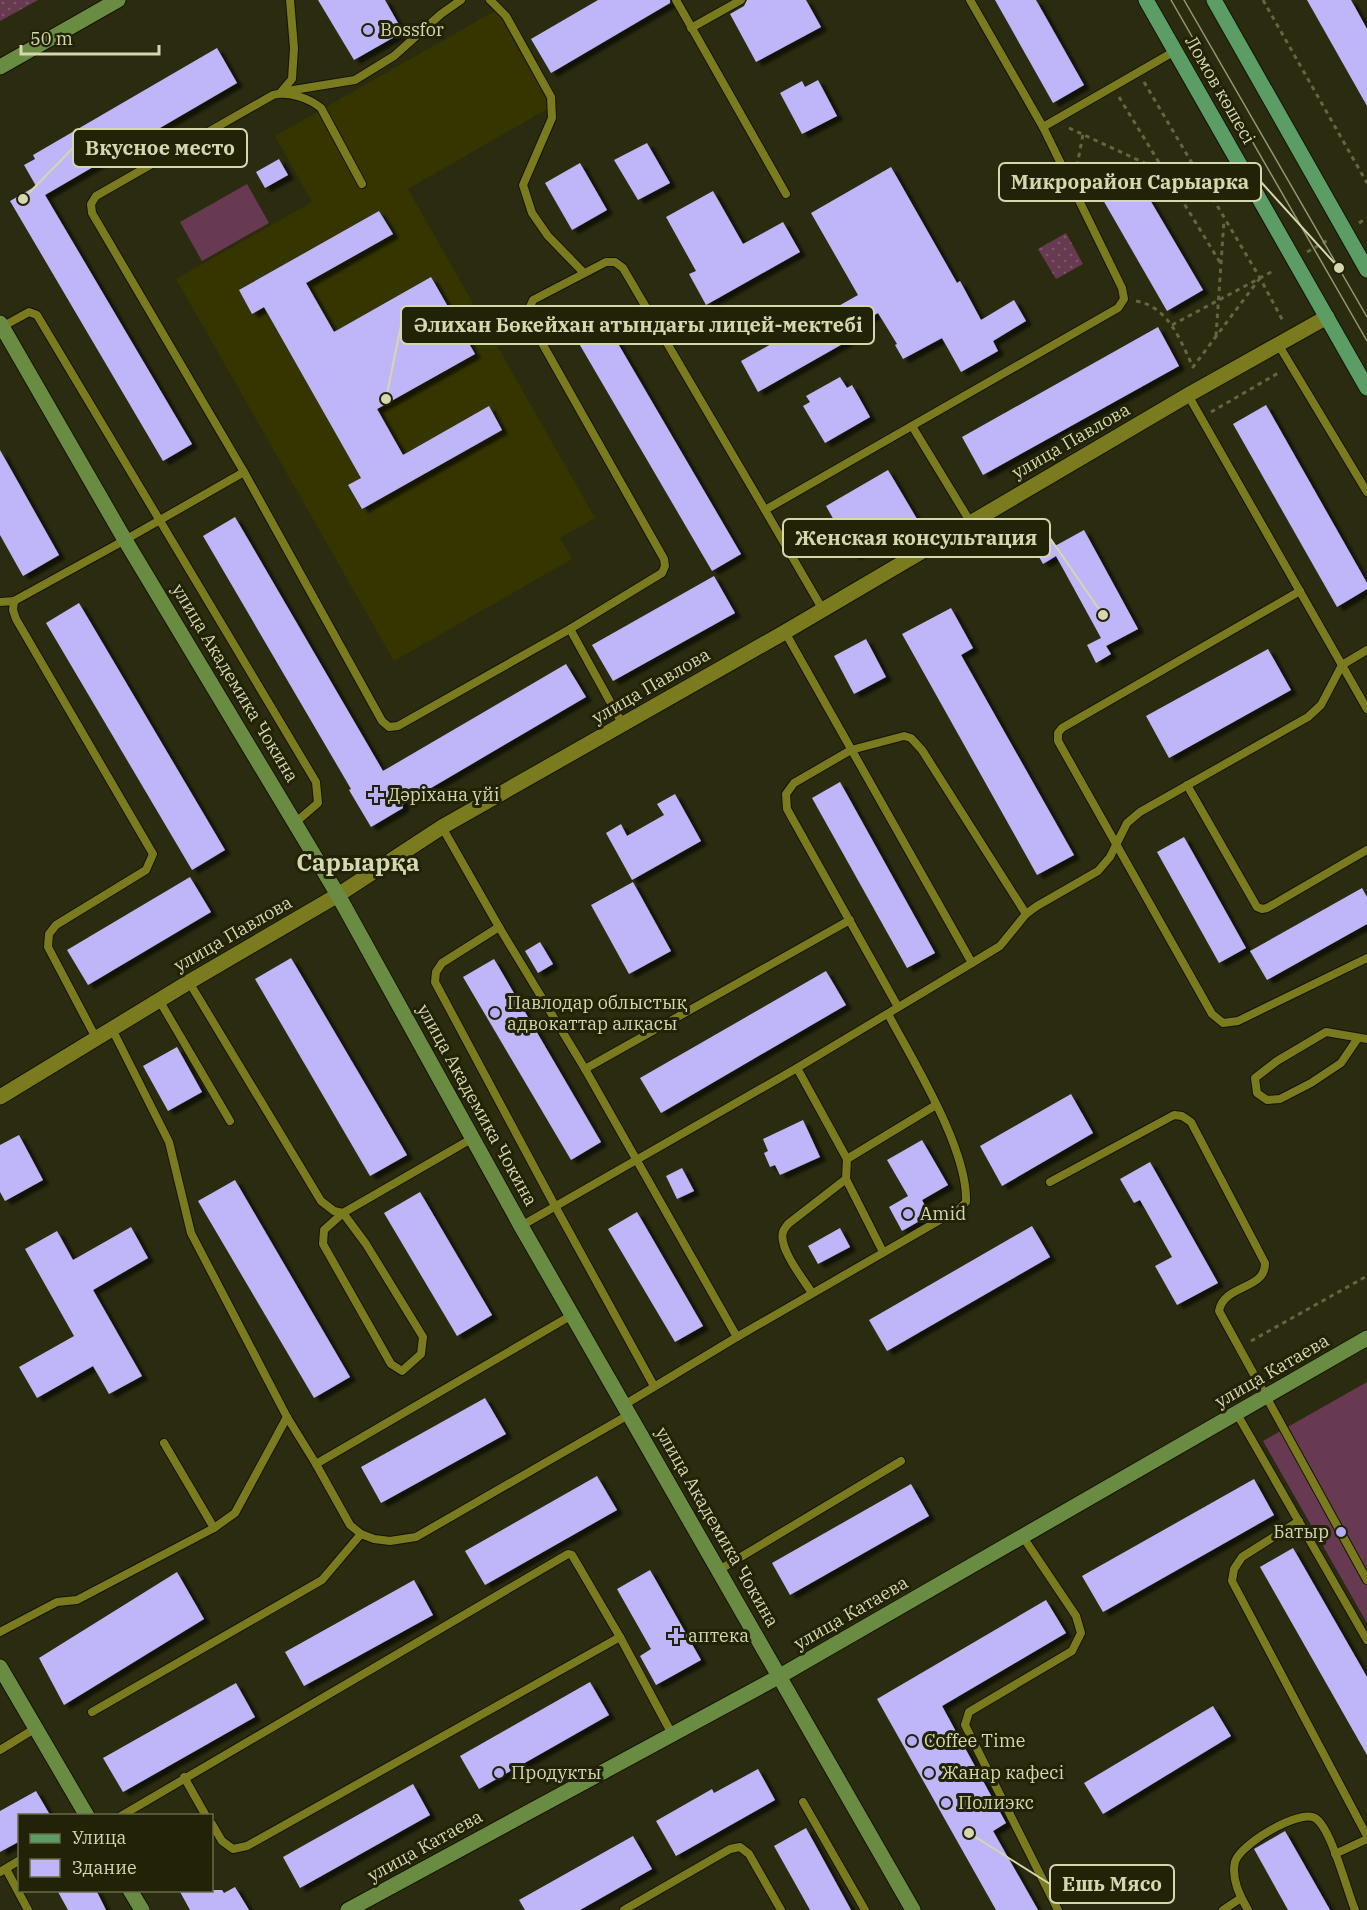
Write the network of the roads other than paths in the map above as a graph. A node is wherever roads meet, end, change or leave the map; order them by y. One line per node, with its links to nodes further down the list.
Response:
1 (118, 0): 12 (main road)
2 (290, 0): 13 (lane)
3 (461, 0): 13 (lane)
4 (490, 0): 18 (lane)
5 (676, 0): 10 (lane)
6 (741, 0): 10 (lane)
7 (970, 0): 14 (lane)
8 (1146, 0): 11 (main road, Ломов көшесі)
9 (1214, 0): 17 (main road)
10 (691, 28): 16 (lane)
11 (1175, 51): 14 (lane); 19 (main road, Ломов көшесі)
12 (0, 67)
13 (281, 92): 15 (lane); 25 (lane)
14 (1043, 127): 24 (lane)
15 (362, 184)
16 (786, 194)
17 (1367, 269)
18 (584, 273): 27 (lane); 35 (lane)
19 (1327, 317): 21 (street, улица Павлова); 22 (main road, Ломов көшесі)
20 (1, 326): 28 (lane); 30 (main road, улица Академика Чокина)
21 (1285, 340): 23 (street, улица Павлова); 26 (lane)
22 (1367, 388)
23 (1188, 395): 29 (street, улица Павлова); 31 (lane)
24 (912, 426): 27 (lane); 29 (lane)
25 (244, 472): 28 (lane); 35 (lane)
26 (1367, 492)
27 (765, 510): 34 (lane)
28 (160, 519): 30 (lane); 43 (lane)
29 (971, 523): 34 (street, улица Павлова)
30 (125, 540): 32 (lane); 43 (main road, улица Академика Чокина)
31 (1300, 591): 38 (lane); 45 (lane)
32 (14, 601): 33 (lane); 58 (lane)
33 (0, 602)
34 (823, 610): 36 (street, улица Павлова)
35 (570, 629): 40 (lane)
36 (785, 632): 40 (street, улица Павлова); 41 (lane)
37 (1367, 650): 38 (lane)
38 (1342, 665): 39 (lane); 42 (lane)
39 (1367, 709)
40 (623, 725): 44 (street, улица Павлова)
41 (851, 750): 48 (lane); 49 (lane); 52 (lane)
42 (1187, 785): 45 (lane); 46 (lane)
43 (296, 822): 47 (main road, улица Академика Чокина)
44 (442, 827): 47 (street, улица Павлова); 50 (lane)
45 (1116, 842): 48 (lane); 51 (lane)
46 (1365, 854)
47 (338, 895): 53 (street, улица Павлова); 65 (main road, улица Академика Чокина)
48 (1026, 914): 52 (lane)
49 (849, 920): 55 (lane); 61 (lane)
50 (500, 927): 61 (lane); 70 (lane)
51 (1367, 958)
52 (972, 963): 55 (lane)
53 (189, 982): 54 (street, улица Павлова); 71 (lane)
54 (159, 1000): 57 (street, улица Павлова); 64 (lane)
55 (898, 1007): 56 (lane)
56 (888, 1014): 60 (lane); 63 (lane)
57 (112, 1029): 58 (street, улица Павлова); 82 (lane)
58 (96, 1038): 62 (street, улица Павлова)
59 (1363, 1039): 59 (lane)
60 (797, 1068): 66 (lane); 67 (lane)
61 (585, 1069): 66 (lane)
62 (0, 1097)
63 (936, 1105): 67 (lane); 73 (lane)
64 (230, 1121)
65 (473, 1138): 71 (lane); 72 (main road, улица Академика Чокина)
66 (637, 1160): 70 (lane); 76 (lane)
67 (847, 1160): 68 (lane)
68 (846, 1179): 73 (lane); 74 (lane)
69 (1050, 1182): 79 (lane)
70 (555, 1206): 72 (lane); 78 (lane)
71 (344, 1213): 71 (lane)
72 (521, 1226): 75 (main road, улица Академика Чокина)
73 (883, 1252): 74 (lane)
74 (812, 1293): 76 (lane)
75 (572, 1315): 80 (main road, улица Академика Чокина); 85 (lane)
76 (737, 1337): 78 (lane)
77 (1367, 1338): 79 (main road, улица Катаева)
78 (654, 1386): 80 (lane)
79 (1266, 1397): 81 (main road, улица Катаева); 91 (lane)
80 (627, 1409): 88 (lane); 90 (main road, улица Академика Чокина)
81 (1238, 1414): 86 (lane); 89 (main road, улица Катаева)
82 (287, 1417): 85 (lane); 87 (lane)
83 (164, 1443): 87 (lane)
84 (901, 1461): 90 (lane)
85 (316, 1464): 88 (lane)
86 (1299, 1521): 94 (lane); 107 (lane)
87 (214, 1528): 92 (lane)
88 (361, 1534): 97 (lane)
89 (1023, 1536): 96 (main road, улица Катаева); 120 (lane)
90 (719, 1570): 96 (main road, улица Академика Чокина)
91 (1367, 1580)
92 (0, 1632)
93 (620, 1637): 99 (lane); 101 (lane); 106 (lane)
94 (1367, 1640)
95 (0, 1667): 98 (main road)
96 (780, 1676): 99 (main road, улица Катаева); 119 (main road, улица Академика Чокина)
97 (92, 1712)
98 (36, 1728): 100 (lane); 103 (main road)
99 (672, 1734): 115 (main road, улица Катаева)
100 (0, 1750)
101 (184, 1777): 104 (lane); 105 (lane)
102 (803, 1802): 118 (lane)
103 (86, 1814)
104 (123, 1814)
105 (205, 1814)
106 (213, 1826)
107 (1367, 1838): 108 (lane)
108 (1335, 1854): 112 (lane); 123 (lane)
109 (18, 1861): 110 (lane)
110 (3, 1870): 113 (lane)
111 (131, 1892): 114 (main road)
112 (1241, 1898): 121 (lane); 122 (lane)
113 (28, 1910)
114 (142, 1910)
115 (348, 1910)
116 (624, 1910): 117 (lane)
117 (781, 1910)
118 (865, 1910)
119 (913, 1910)
120 (1058, 1910)
121 (1223, 1910)
122 (1248, 1910)
123 (1355, 1910)

